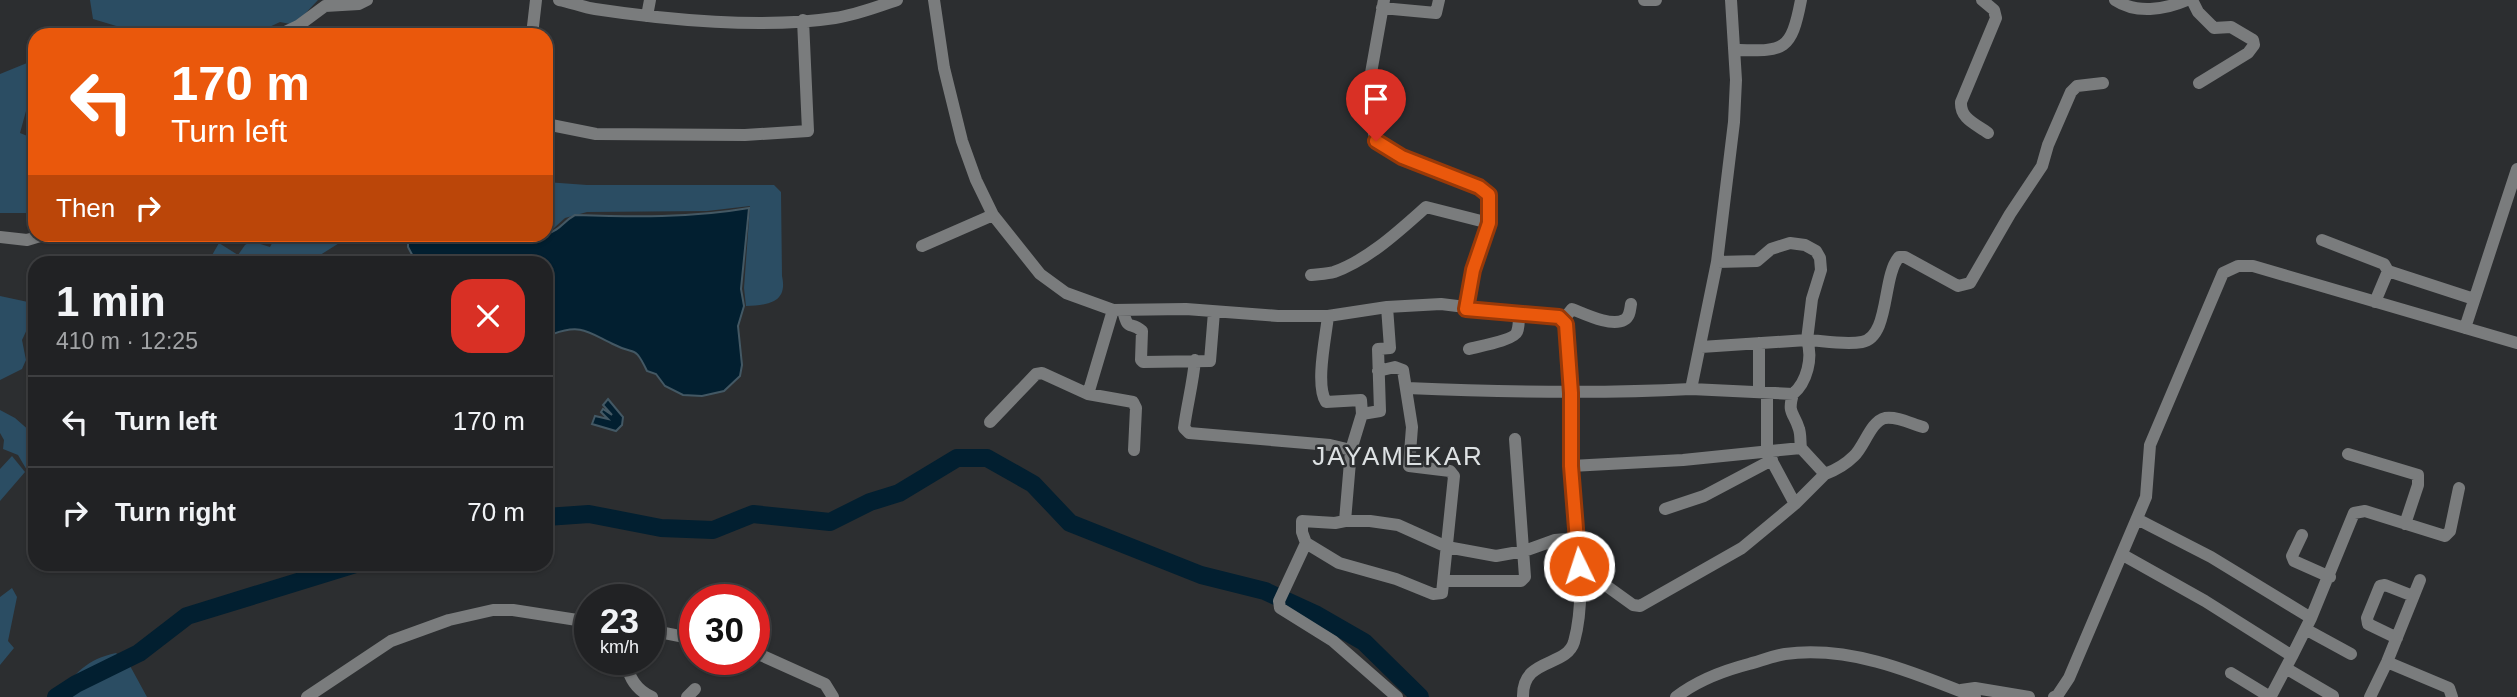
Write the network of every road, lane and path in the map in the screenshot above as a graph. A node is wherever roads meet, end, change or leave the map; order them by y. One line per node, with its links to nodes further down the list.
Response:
1 (367, 0): 18 (street)
2 (536, 0): 19 (street)
3 (650, 0): 16 (street)
4 (897, 0): 17 (street)
5 (934, 0): 26 (street)
6 (1440, 0): 15 (street)
7 (1644, 0): 8 (street)
8 (1656, 0)
9 (1731, 0): 20 (street)
10 (1801, 0): 20 (street)
11 (1982, 0): 24 (street)
12 (2115, 0): 13 (street)
13 (2189, 0): 22 (street)
14 (567, 1): 16 (street)
15 (1383, 4): 27 (street)
16 (647, 16): 17 (street)
17 (803, 20): 23 (street)
18 (294, 28)
19 (532, 28)
20 (1735, 50): 32 (street)
21 (2103, 83): 46 (street)
22 (2199, 83)
23 (553, 125)
24 (1988, 133)
25 (2517, 169): 35 (street)
26 (993, 215): 31 (street); 40 (street)
27 (1489, 223): 34 (street); 39 (street)
28 (1, 240): 29 (street)
29 (28, 240)
30 (2322, 240): 33 (street)
31 (922, 246)
32 (1717, 262): 46 (street); 49 (street)
33 (2388, 271): 35 (street); 36 (street)
34 (1311, 275)
35 (2474, 299): 45 (street)
36 (2375, 302): 45 (street); 75 (street)
37 (1631, 304): 44 (street)
38 (1387, 307): 39 (street); 43 (street); 52 (street)
39 (1466, 309): 42 (street)
40 (1118, 310): 41 (street); 51 (street); 57 (street)
41 (1214, 312): 43 (street); 51 (street)
42 (1519, 315): 44 (street); 50 (street)
43 (1328, 316): 59 (street)
44 (1564, 319): 55 (street)
45 (2465, 328): 48 (street)
46 (1807, 340): 47 (street); 58 (street)
47 (1759, 344): 49 (street); 56 (street)
48 (2517, 344)
49 (1701, 347): 54 (street)
50 (1469, 349)
51 (1195, 360): 65 (street)
52 (1378, 370): 53 (street); 59 (street)
53 (1407, 388): 55 (street); 81 (street)
54 (1691, 389): 55 (street); 56 (street)
55 (1571, 393): 69 (street)
56 (1763, 393): 58 (street); 68 (street)
57 (1088, 394): 60 (street); 64 (street)
58 (1793, 394): 63 (street)
59 (1363, 414): 65 (street)
60 (990, 422)
61 (1923, 428): 71 (street)
62 (1515, 439): 82 (street)
63 (1801, 448): 68 (street); 71 (street)
64 (1134, 450)
65 (1351, 450): 76 (street)
66 (1742, 453): 68 (street); 69 (street); 70 (street)
67 (2348, 454): 77 (street)
68 (1770, 456): 70 (street); 73 (street)
69 (1571, 466): 79 (street)
70 (1749, 472): 74 (street)
71 (1825, 474): 73 (street)
72 (2459, 488): 77 (street)
73 (1795, 504): 84 (street)
74 (1665, 509)
75 (2137, 519): 83 (street); 90 (street)
76 (1345, 521): 80 (street); 81 (street)
77 (2405, 524): 85 (street)
78 (2302, 535): 85 (street)
79 (1578, 538): 82 (street); 84 (street)
80 (1306, 543): 87 (street); 104 (street)
81 (1447, 547): 82 (street); 87 (street)
82 (1524, 551): 87 (street)
83 (2123, 555): 93 (street); 109 (street)
84 (1579, 566): 105 (street)
85 (2330, 577): 90 (street)
86 (2420, 580): 88 (street)
87 (1444, 581)
88 (2413, 596): 91 (street); 91 (street)
89 (574, 620): 101 (street)
90 (2309, 624): 92 (street); 93 (street)
91 (2397, 638): 95 (street)
92 (2351, 654)
93 (2292, 656): 96 (street)
94 (770, 659): 103 (street)
95 (2387, 662): 110 (street); 111 (street)
96 (2287, 669): 97 (street); 100 (street)
97 (2231, 673)
98 (630, 675): 102 (street)
99 (1958, 690): 106 (street); 107 (street); 108 (street)
100 (2333, 696)
101 (306, 697)
102 (652, 697)
103 (832, 697)
104 (1397, 697)
105 (1523, 697)
106 (1676, 697)
107 (1975, 697)
108 (2029, 697)
109 (2054, 697)
110 (2370, 697)
111 (2452, 697)

